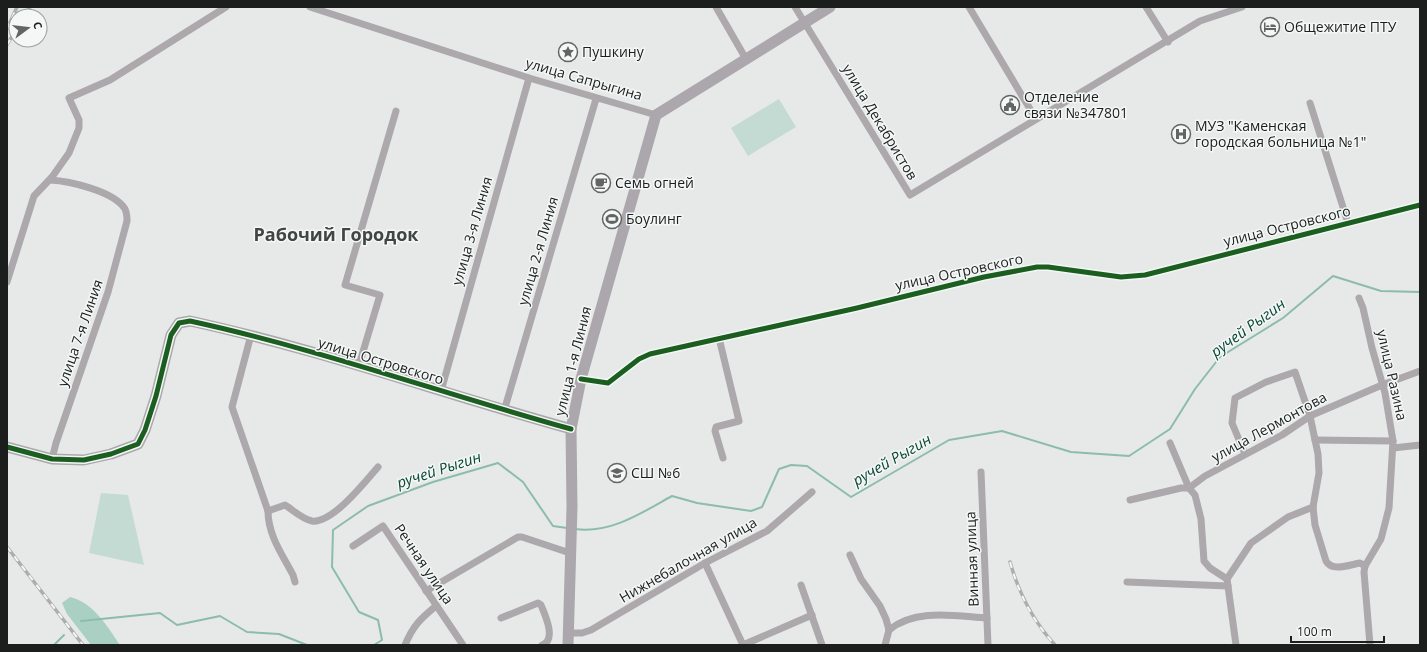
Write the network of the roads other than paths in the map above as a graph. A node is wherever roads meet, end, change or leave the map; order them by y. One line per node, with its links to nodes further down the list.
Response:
1 (226, 7): 18 (street)
2 (310, 7): 12 (street, улица Сапрыгина)
3 (716, 7): 11 (street)
4 (795, 7): 9 (street)
5 (830, 7): 9 (street, улица Сапрыгина)
6 (969, 7): 17 (street)
7 (1146, 7): 10 (street)
8 (1242, 7): 10 (street, улица Декабристов)
9 (804, 22): 11 (street, улица Сапрыгина); 17 (street, улица Декабристов)
10 (1168, 42): 17 (street, улица Декабристов)
11 (746, 59): 16 (street, улица Сапрыгина)
12 (529, 78): 13 (street, улица Сапрыгина); 29 (street, улица 3-я Линия)
13 (596, 99): 16 (street, улица Сапрыгина); 30 (street, улица 2-я Линия)
14 (1310, 103): 20 (street)
15 (396, 111): 25 (street)
16 (656, 115): 27 (street, улица 1-я Линия)
17 (1036, 120)
18 (50, 180): 21 (street); 40 (street, улица 7-я Линия)
19 (1420, 204): 20 (street, улица Островского)
20 (1348, 223): 24 (street, улица Островского)
21 (7, 282)
22 (1359, 298): 28 (street, улица Разина)
23 (252, 336): 25 (street, улица Островского); 40 (street, улица Островского); 47 (street)
24 (719, 338): 27 (street, улица Островского); 39 (street)
25 (358, 365): 29 (street, улица Островского)
26 (1420, 371): 28 (street, улица Лермонтова)
27 (581, 379): 32 (street, улица 1-я Линия)
28 (1382, 385): 31 (street, улица Лермонтова); 35 (street, улица Разина)
29 (441, 391): 30 (street, улица Островского)
30 (504, 411): 32 (street, улица Островского)
31 (1310, 416): 33 (street); 38 (street, улица Лермонтова); 38 (street)
32 (571, 429): 49 (street, улица 1-я Линия)
33 (1315, 440): 35 (street); 46 (street)
34 (1170, 443): 43 (street)
35 (1393, 445): 36 (street); 52 (street, улица Разина)
36 (1420, 445)
37 (7, 447): 40 (street)
38 (1245, 454): 43 (street, улица Лермонтова)
39 (723, 458)
40 (52, 459)
41 (378, 467): 47 (street)
42 (981, 472): 61 (street, Винная улица)
43 (1189, 488): 45 (street, улица Лермонтова); 55 (street)
44 (812, 492): 51 (street, Нижнебалочная улица)
45 (1130, 500)
46 (1313, 507): 52 (street); 55 (street)
47 (268, 511): 53 (street)
48 (353, 546): 57 (street, Речная улица)
49 (570, 548): 57 (street); 63 (street, улица 1-я Линия)
50 (850, 555): 62 (street)
51 (705, 563): 63 (street, Нижнебалочная улица); 68 (street)
52 (1365, 566): 73 (street)
53 (294, 582)
54 (1127, 582): 55 (street)
55 (1227, 583): 72 (street)
56 (801, 585): 59 (street)
57 (426, 591): 58 (street, Речная улица)
58 (436, 606): 64 (street); 65 (street, Речная улица)
59 (812, 615): 68 (street); 69 (street)
60 (501, 618): 66 (street)
61 (987, 618): 62 (street); 71 (street, Винная улица)
62 (889, 630): 70 (street)
63 (568, 633): 67 (street, улица 1-я Линия)
64 (405, 645)
65 (463, 645)
66 (542, 645)
67 (568, 645)
68 (743, 645)
69 (822, 645)
70 (885, 645)
71 (988, 645)
72 (1236, 645)
73 (1370, 645)

